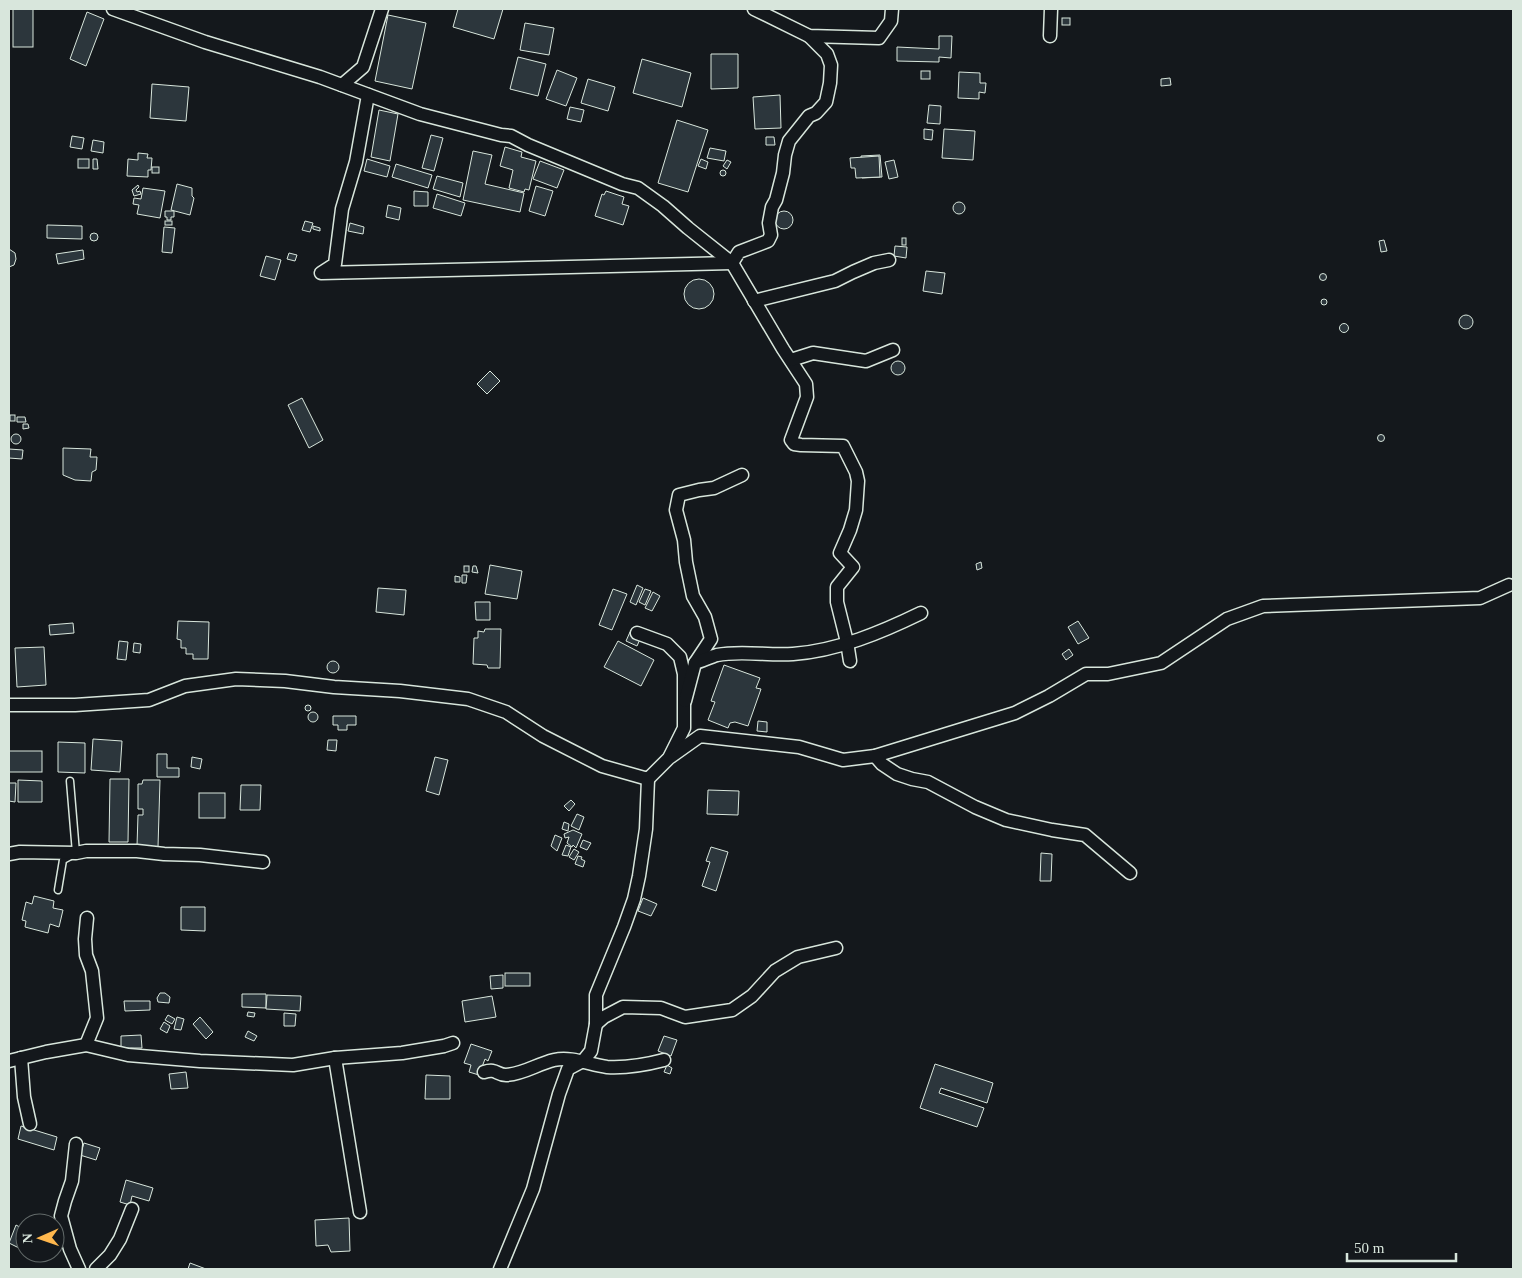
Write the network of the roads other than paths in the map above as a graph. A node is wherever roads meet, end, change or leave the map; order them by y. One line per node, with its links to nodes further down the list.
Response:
1 (113, 9): 8 (street)
2 (382, 9): 8 (street)
3 (754, 9): 6 (street)
4 (892, 9): 6 (street)
5 (1050, 9): 7 (street)
6 (809, 36): 11 (street)
7 (1050, 36)
8 (342, 85): 9 (street)
9 (368, 95): 11 (street); 11 (street)
10 (889, 260): 12 (street)
11 (732, 263): 12 (street)
12 (754, 301): 14 (street)
13 (893, 350): 14 (street)
14 (791, 360): 19 (street)
15 (742, 474): 21 (street)
16 (1509, 585): 24 (street)
17 (921, 613): 19 (street)
18 (637, 632): 22 (street)
19 (848, 642): 20 (street); 21 (street)
20 (850, 661)
21 (696, 664): 22 (street)
22 (685, 701): 25 (street)
23 (9, 705): 26 (street)
24 (875, 756): 25 (street); 31 (street)
25 (669, 758): 26 (street)
26 (648, 779): 35 (street)
27 (70, 781): 28 (lane)
28 (76, 853): 29 (street); 30 (street); 32 (lane)
29 (9, 854)
30 (263, 862)
31 (1130, 873)
32 (58, 890)
33 (86, 918): 37 (street)
34 (836, 948): 35 (street)
35 (596, 1024): 40 (street)
36 (453, 1043): 39 (street)
37 (86, 1045): 38 (street); 39 (street)
38 (21, 1058): 42 (street); 44 (street)
39 (335, 1058): 47 (street)
40 (583, 1060): 41 (street); 43 (street); 50 (street)
41 (664, 1060)
42 (9, 1062)
43 (484, 1072)
44 (30, 1124)
45 (76, 1144): 48 (street)
46 (132, 1209): 49 (street)
47 (360, 1212)
48 (79, 1269)
49 (96, 1269)
50 (500, 1269)

